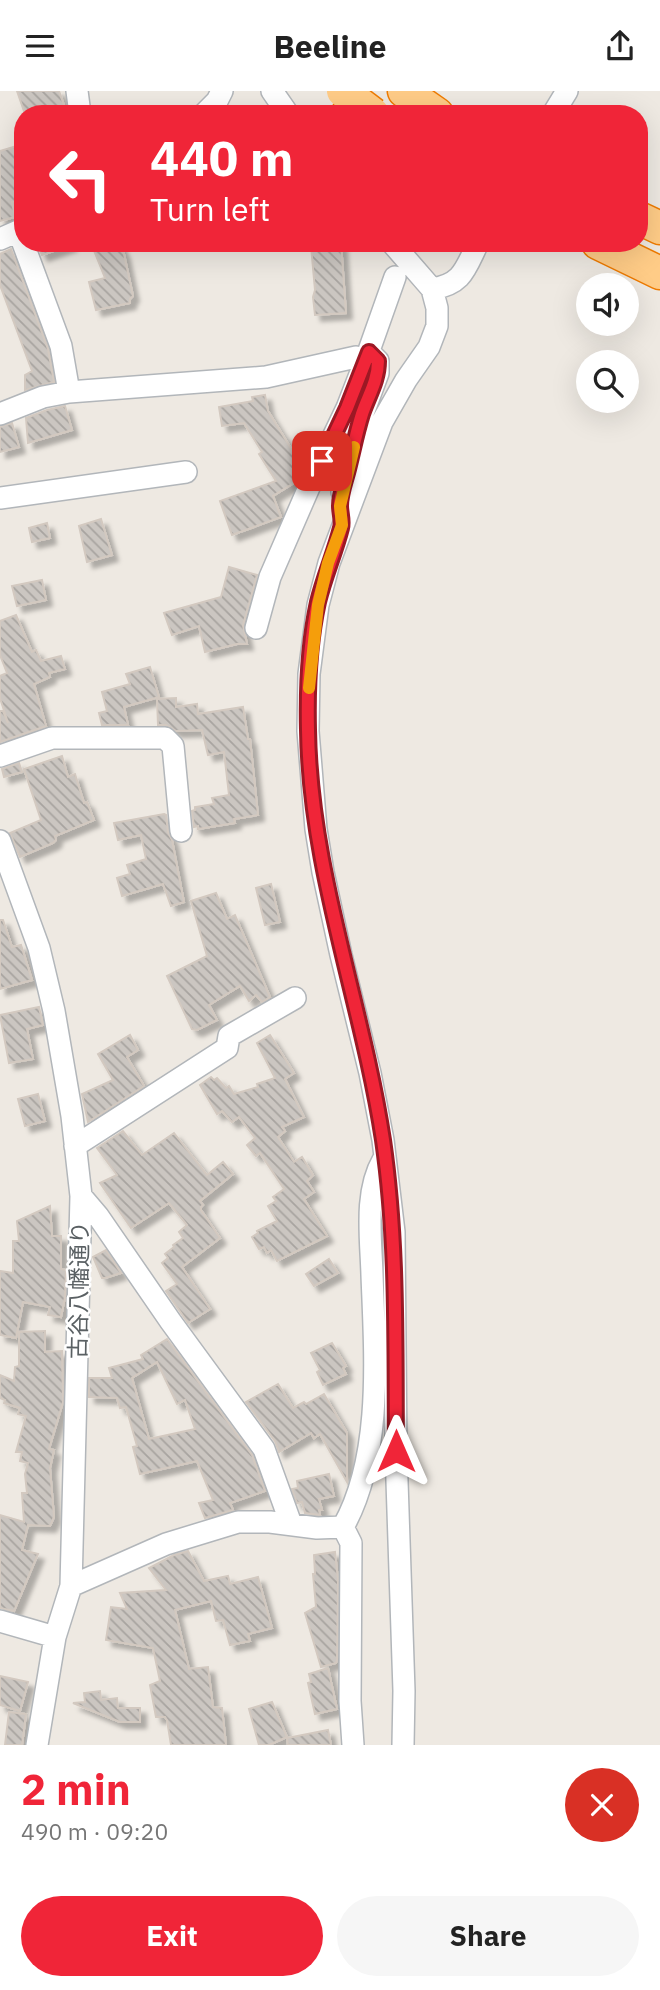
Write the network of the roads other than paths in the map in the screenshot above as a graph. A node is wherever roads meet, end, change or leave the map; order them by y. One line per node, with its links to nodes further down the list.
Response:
1 (343, 91): 4 (highway, bridge)
2 (367, 91): 3 (street)
3 (353, 105)
4 (361, 105)
5 (23, 252): 13 (street)
6 (400, 252): 11 (street)
7 (473, 252): 11 (street)
8 (617, 252): 9 (highway)
9 (660, 273)
10 (395, 277): 12 (street)
11 (432, 289): 17 (street)
12 (368, 356): 13 (street); 17 (street); 18 (street)
13 (69, 392): 14 (street)
14 (0, 414)
15 (186, 472): 16 (street)
16 (0, 498)
17 (342, 525): 24 (street)
18 (256, 628)
19 (0, 755): 20 (street)
20 (181, 831)
21 (0, 841): 23 (street, 古谷八幡通り)
22 (296, 998): 23 (street)
23 (75, 1146): 25 (street, 古谷八幡通り)
24 (385, 1157): 27 (street); 33 (street)
25 (81, 1196): 26 (street); 28 (street, 古谷八幡通り)
26 (291, 1524): 27 (street); 28 (street)
27 (343, 1528): 32 (street)
28 (71, 1586): 30 (street, 古谷八幡通り)
29 (0, 1621): 30 (street)
30 (55, 1637): 31 (street, 古谷八幡通り)
31 (37, 1745)
32 (353, 1745)
33 (403, 1745)

